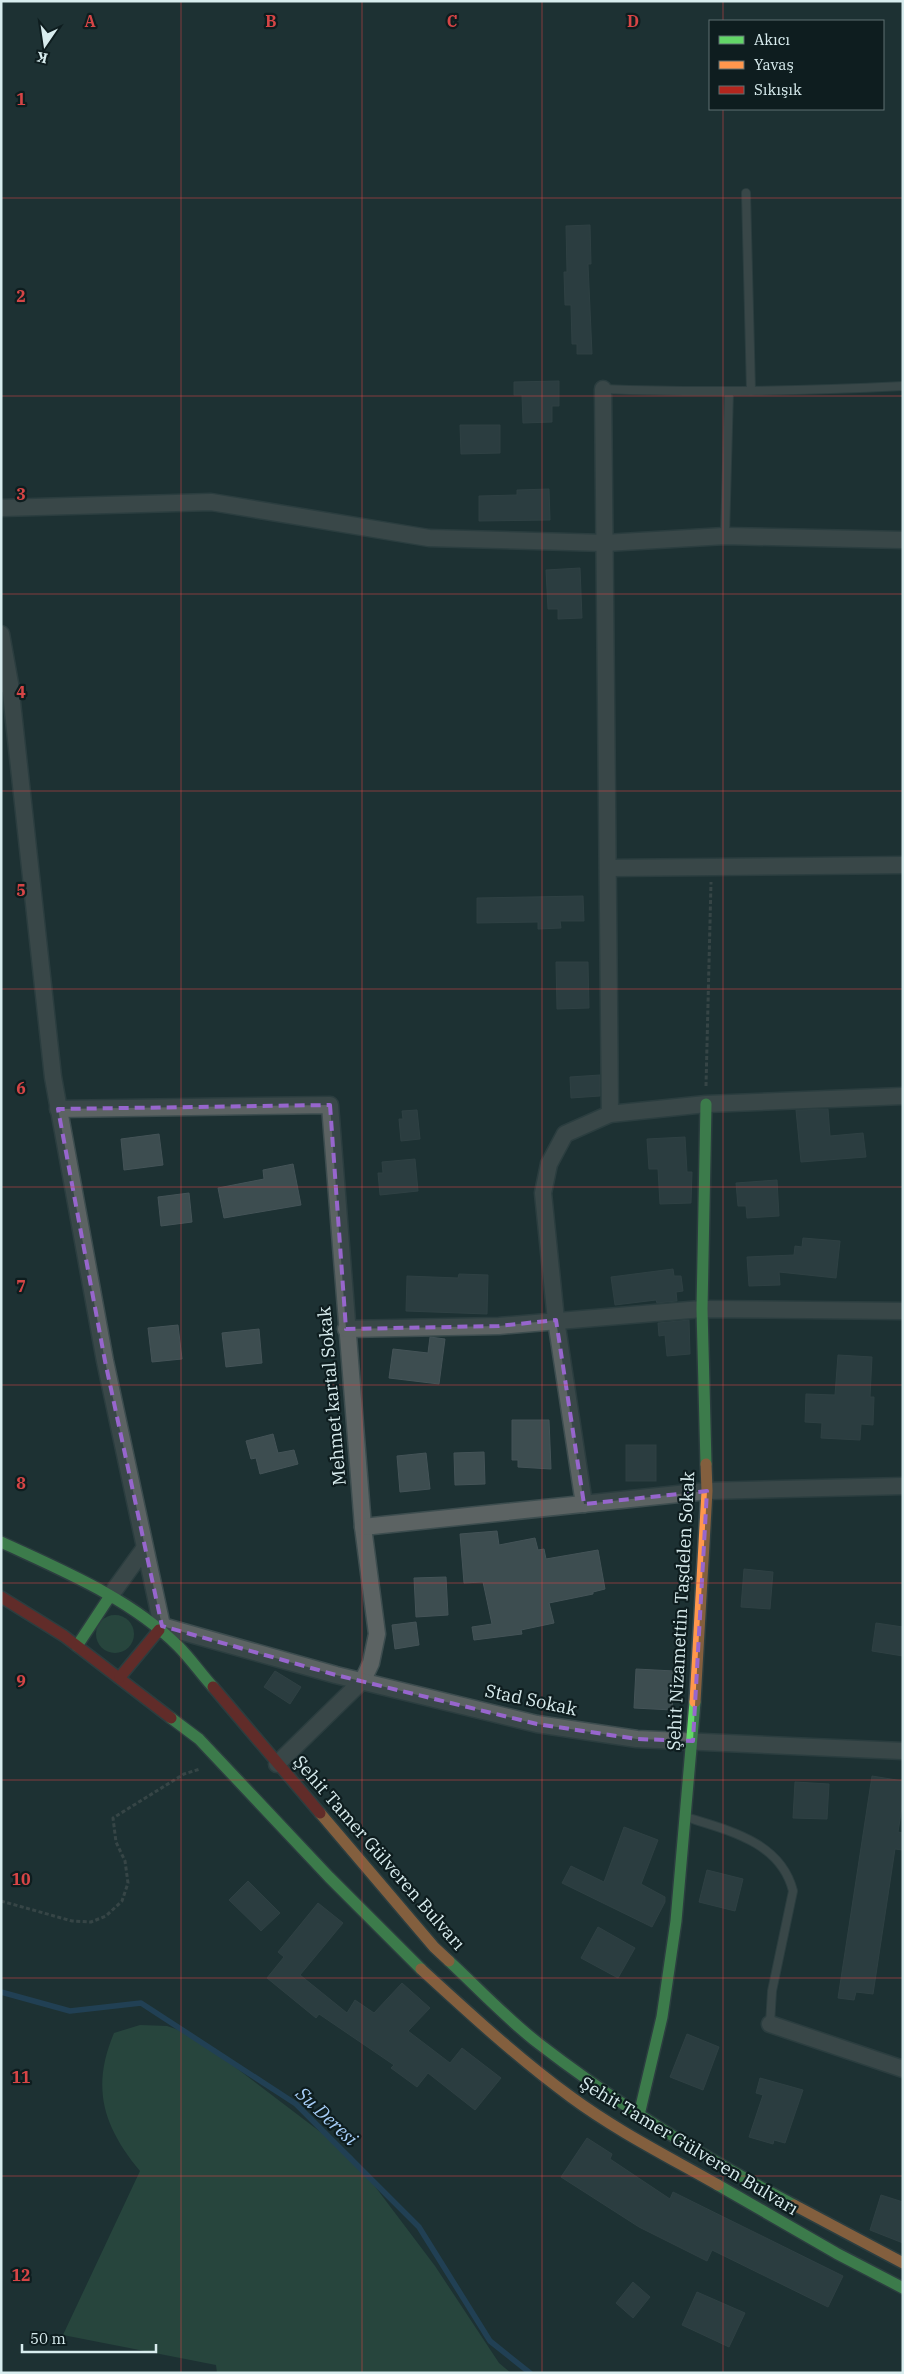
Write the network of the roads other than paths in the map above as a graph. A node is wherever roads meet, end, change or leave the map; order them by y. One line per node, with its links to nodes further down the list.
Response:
1 (746, 192): 5 (lane)
2 (903, 386): 5 (lane)
3 (603, 389): 4 (lane); 9 (street)
4 (730, 391): 5 (lane); 7 (lane)
5 (750, 391)
6 (1, 508): 9 (street)
7 (725, 536): 8 (street); 9 (street)
8 (903, 540)
9 (605, 543): 13 (street)
10 (1, 634): 11 (street)
11 (6, 684): 16 (street)
12 (903, 866): 13 (street)
13 (608, 868): 17 (street)
14 (903, 1096): 15 (street)
15 (706, 1104): 17 (street); 18 (main road, Şehit Nizamettin Taşdelen Sokak)
16 (58, 1109): 21 (street, Mehmet kartal Sokak); 27 (street)
17 (610, 1114): 20 (street)
18 (702, 1309): 19 (street); 20 (street); 23 (main road, Şehit Nizamettin Taşdelen Sokak)
19 (903, 1311)
20 (556, 1320): 21 (street); 24 (street)
21 (346, 1329): 25 (street, Mehmet kartal Sokak)
22 (903, 1486): 23 (street)
23 (707, 1491): 24 (street); 34 (main road, Şehit Nizamettin Taşdelen Sokak)
24 (584, 1504): 25 (street)
25 (363, 1527): 33 (street, Mehmet kartal Sokak)
26 (1, 1542): 28 (main road, Şehit Tamer Gülveren Bulvarı)
27 (144, 1549): 28 (street); 30 (street)
28 (110, 1596): 30 (main road, Şehit Tamer Gülveren Bulvarı); 31 (main road)
29 (1, 1597): 31 (main road, Şehit Tamer Gülveren Bulvarı)
30 (160, 1628): 32 (main road); 33 (street, Stad Sokak); 36 (main road, Şehit Tamer Gülveren Bulvarı)
31 (77, 1646): 32 (main road, Şehit Tamer Gülveren Bulvarı)
32 (120, 1677): 42 (main road, Şehit Tamer Gülveren Bulvarı)
33 (363, 1680): 34 (street, Stad Sokak); 36 (street)
34 (693, 1741): 35 (street, Stad Sokak); 37 (main road, Şehit Nizamettin Taşdelen Sokak)
35 (903, 1751)
36 (277, 1764): 40 (main road, Şehit Tamer Gülveren Bulvarı)
37 (685, 1816): 38 (lane); 40 (main road, Şehit Nizamettin Taşdelen Sokak)
38 (770, 2024): 39 (street)
39 (903, 2069)
40 (639, 2115): 41 (main road, Şehit Tamer Gülveren Bulvarı)
41 (903, 2263)
42 (903, 2288)

